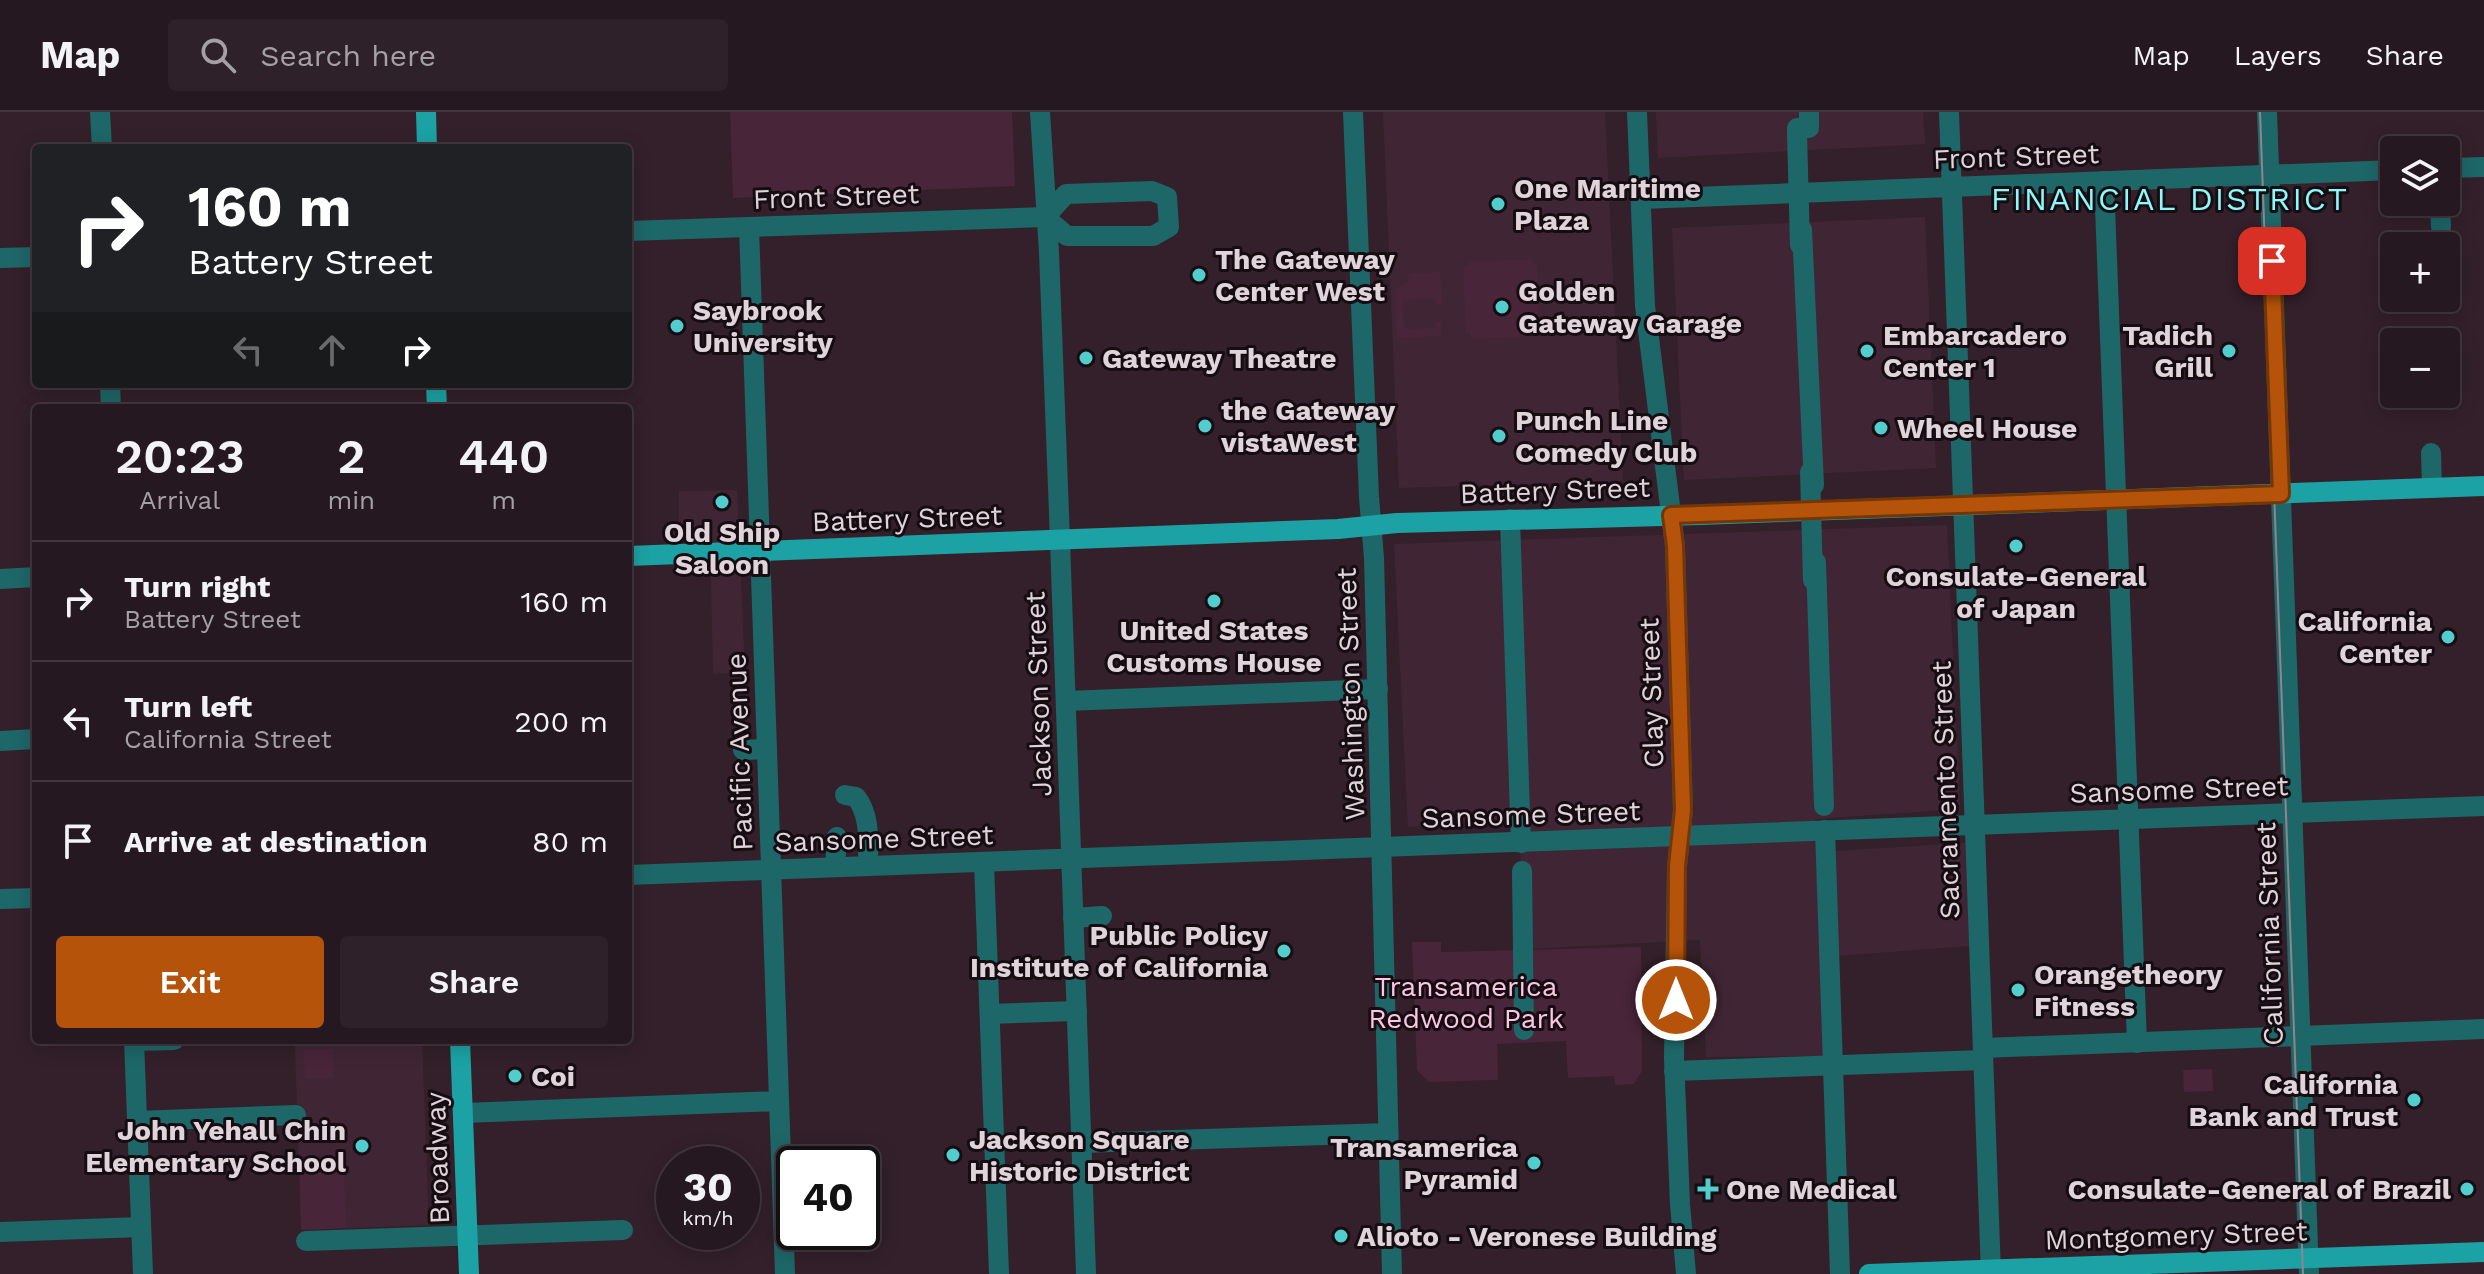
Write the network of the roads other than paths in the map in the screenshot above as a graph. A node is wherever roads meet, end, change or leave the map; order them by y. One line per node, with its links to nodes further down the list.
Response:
1 (100, 112): 9 (street)
2 (426, 112): 10 (main road)
3 (1040, 112): 19 (street, Jackson Street)
4 (1353, 112): 35 (street, Washington Street)
5 (1637, 112): 17 (street, Clay Street)
6 (1809, 112): 40 (street, bridge)
7 (1949, 112): 16 (street, Sacramento Street)
8 (2267, 112): 14 (street, California Street)
9 (102, 144)
10 (427, 144)
11 (2484, 167): 12 (street)
12 (2460, 168)
13 (2380, 170): 14 (street, Front Street)
14 (2269, 174): 15 (street, Front Street); 30 (street, California Street)
15 (2104, 181): 16 (street, Front Street); 31 (street)
16 (1952, 187): 17 (street, Front Street); 32 (street, Sacramento Street)
17 (1641, 199): 33 (street, Clay Street)
18 (2441, 216): 22 (street)
19 (1045, 217): 19 (street); 21 (street, Front Street); 36 (street, Jackson Street)
20 (1802, 226): 27 (street)
21 (749, 227): 23 (street, Front Street); 38 (street, Pacific Avenue)
22 (2441, 227)
23 (632, 231)
24 (32, 257): 25 (street)
25 (0, 258)
26 (2431, 453): 29 (street)
27 (1814, 485)
28 (2484, 486): 29 (main road, Battery Street)
29 (2432, 488): 30 (main road, Battery Street)
30 (2281, 494): 31 (main road, Battery Street); 52 (street, California Street)
31 (2116, 500): 32 (main road, Battery Street); 53 (street)
32 (1963, 505): 33 (main road, Battery Street); 54 (street, Sacramento Street)
33 (1671, 515): 34 (main road, Battery Street); 56 (street, Clay Street)
34 (1510, 519): 35 (main road, Battery Street); 58 (street)
35 (1371, 526): 36 (main road, Battery Street); 43 (street, Washington Street)
36 (1060, 540): 38 (main road, Battery Street); 44 (street, Jackson Street)
37 (1815, 541): 50 (street)
38 (759, 551): 39 (main road, Battery Street); 47 (street, Pacific Avenue)
39 (632, 556)
40 (1807, 573)
41 (32, 577): 42 (street)
42 (0, 579)
43 (1378, 689): 44 (street); 59 (street, Washington Street)
44 (1066, 701): 60 (street, Jackson Street)
45 (32, 739): 46 (street)
46 (0, 741)
47 (767, 749): 48 (street); 64 (street, Pacific Avenue)
48 (743, 750)
49 (845, 795): 62 (street)
50 (1824, 806)
51 (2484, 806): 52 (street, Sansome Street)
52 (2292, 813): 53 (street, Sansome Street); 75 (street, California Street)
53 (2128, 819): 54 (street, Sansome Street); 76 (street)
54 (1974, 824): 55 (street, Sansome Street); 79 (street, Sacramento Street)
55 (1825, 830): 56 (street, Sansome Street); 80 (street)
56 (1680, 836): 58 (street, Sansome Street); 81 (street, Clay Street)
57 (837, 837): 63 (street)
58 (1521, 843): 59 (street, Sansome Street)
59 (1382, 848): 60 (street, Sansome Street); 86 (street, Washington Street)
60 (1072, 859): 61 (street, Sansome Street); 70 (street, Jackson Street)
61 (984, 862): 62 (street, Sansome Street); 72 (street)
62 (868, 866): 63 (street, Sansome Street)
63 (835, 867): 64 (street, Sansome Street)
64 (771, 869): 66 (street, Sansome Street); 82 (street, Pacific Avenue)
65 (1522, 871): 74 (street)
66 (632, 875)
67 (32, 898): 68 (street)
68 (0, 899)
69 (1102, 916): 70 (street)
70 (1073, 918): 71 (street, Jackson Street)
71 (1077, 1011): 72 (street); 87 (street, Jackson Street)
72 (990, 1014): 99 (street)
73 (2484, 1029): 75 (street)
74 (1524, 1030)
75 (2300, 1036): 76 (street); 94 (street, California Street)
76 (2137, 1043): 79 (street)
77 (134, 1044): 85 (street)
78 (460, 1044): 83 (main road, Broadway)
79 (1983, 1054): 80 (street); 95 (street, Sacramento Street)
80 (1833, 1065): 81 (street); 103 (street)
81 (1674, 1071): 102 (street, Clay Street)
82 (779, 1101): 83 (street); 98 (street, Pacific Avenue)
83 (463, 1113): 91 (main road, Broadway)
84 (296, 1115): 85 (street)
85 (137, 1121): 88 (street)
86 (1388, 1133): 87 (street); 101 (street, Washington Street)
87 (1082, 1143): 100 (street, Jackson Street)
88 (141, 1227): 90 (street); 96 (street)
89 (623, 1230): 91 (street)
90 (0, 1232)
91 (467, 1234): 92 (street); 97 (main road, Broadway)
92 (306, 1241)
93 (2484, 1252): 94 (main road, Montgomery Street)
94 (2309, 1266): 95 (main road, Montgomery Street)
95 (1991, 1272): 104 (main road, Montgomery Street)
96 (143, 1274)
97 (469, 1274)
98 (785, 1274)
99 (999, 1274)
100 (1086, 1274)
101 (1392, 1274)
102 (1686, 1274)
103 (1840, 1274)
104 (1869, 1274)

